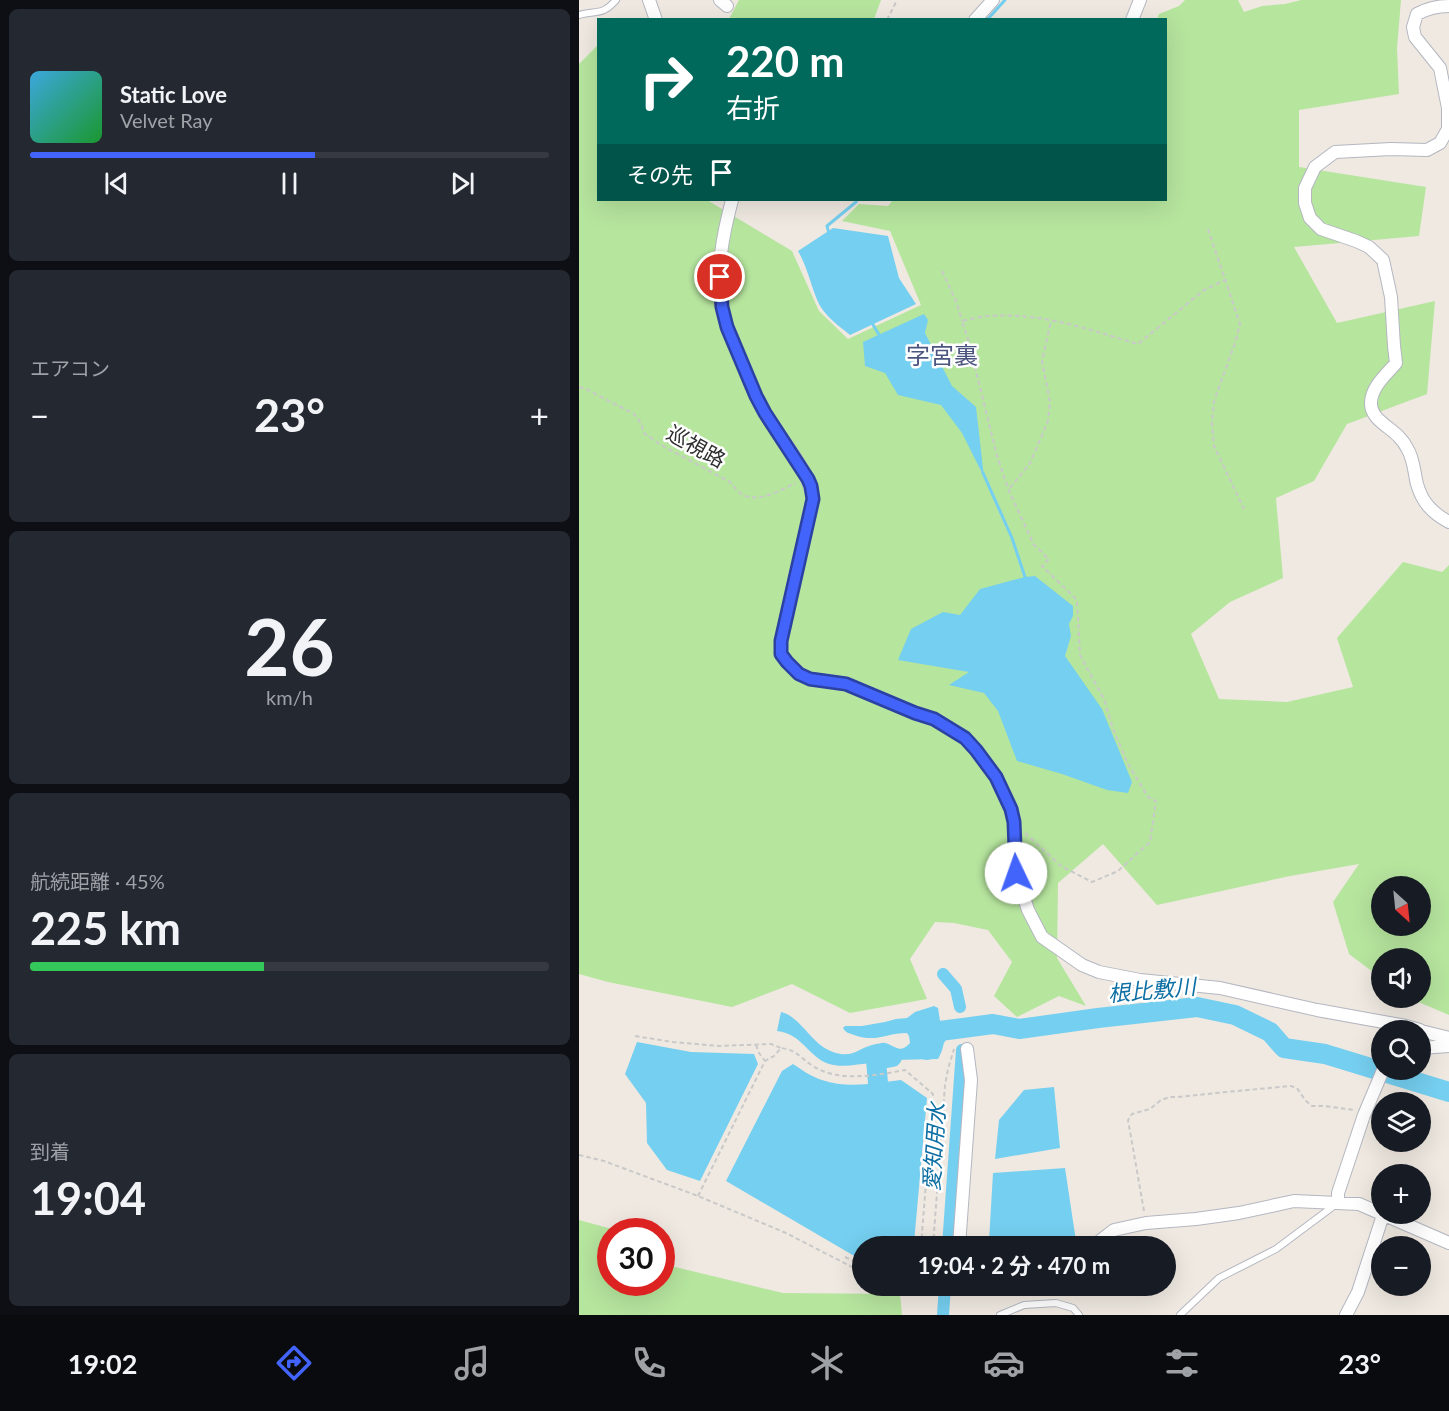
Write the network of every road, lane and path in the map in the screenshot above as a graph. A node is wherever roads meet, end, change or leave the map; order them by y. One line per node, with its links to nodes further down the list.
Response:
1 (616, 0): 7 (lane)
2 (649, 0): 8 (street)
3 (897, 0): 9 (path)
4 (993, 0): 10 (street)
5 (1140, 0): 11 (street)
6 (1449, 6): 22 (street)
7 (579, 15)
8 (655, 18)
9 (888, 18)
10 (977, 18)
11 (1133, 18)
12 (732, 201): 19 (street)
13 (1208, 229): 15 (path)
14 (942, 271): 16 (path)
15 (1225, 280): 17 (path); 21 (path)
16 (962, 321): 17 (path); 20 (path)
17 (1051, 321): 20 (path)
18 (579, 387): 19 (path, 巡視路)
19 (811, 486): 23 (street)
20 (1009, 489): 23 (path)
21 (1244, 508)
22 (1449, 522)
23 (1014, 822): 24 (street)
24 (1373, 1020)
25 (1431, 1034): 27 (street)
26 (635, 1036): 28 (path)
27 (1449, 1038)
28 (756, 1045): 31 (path); 33 (path)
29 (1449, 1046): 30 (street)
30 (1431, 1047)
31 (781, 1048): 33 (path); 43 (path)
32 (961, 1049): 44 (path); 45 (street)
33 (765, 1061): 37 (path)
34 (1378, 1080): 35 (street)
35 (1365, 1112): 38 (street); 40 (path)
36 (579, 1155): 37 (path)
37 (698, 1196): 50 (path)
38 (1338, 1203): 39 (street); 40 (street); 53 (lane)
39 (1371, 1210)
40 (1146, 1223): 46 (street)
41 (1380, 1224): 54 (street)
42 (1404, 1224): 47 (street)
43 (922, 1236)
44 (934, 1236)
45 (960, 1236)
46 (1107, 1236)
47 (1449, 1243)
48 (845, 1257): 49 (path)
49 (852, 1260)
50 (852, 1268)
51 (1000, 1315): 52 (lane)
52 (1079, 1315)
53 (1180, 1315)
54 (1346, 1315)

